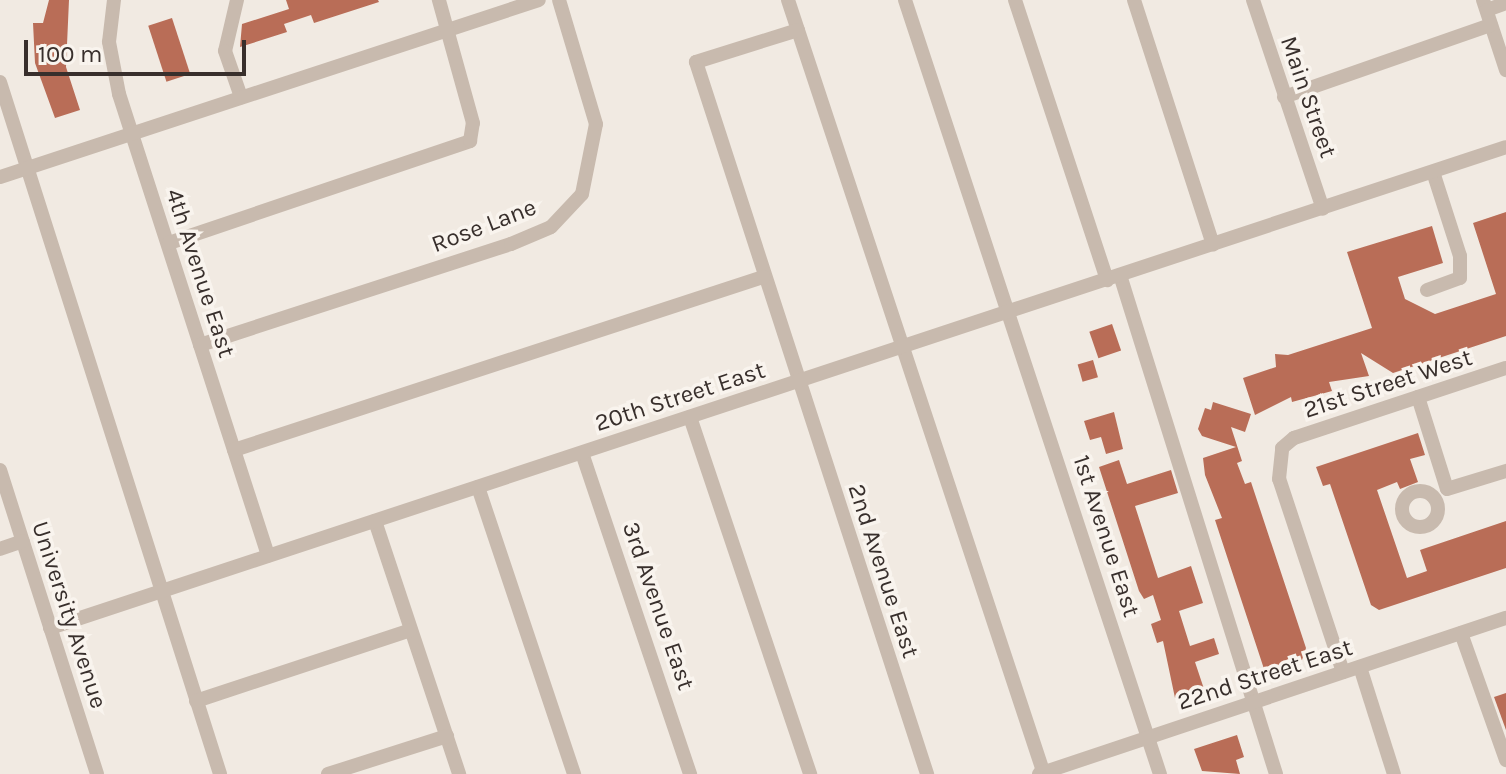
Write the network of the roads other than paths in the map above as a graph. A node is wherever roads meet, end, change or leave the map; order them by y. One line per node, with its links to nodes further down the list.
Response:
1 (114, 0): 20 (street, 4th Avenue East)
2 (237, 0): 18 (street)
3 (439, 0): 14 (street)
4 (539, 0): 14 (street)
5 (559, 0): 32 (street, Rose Lane)
6 (788, 0): 15 (street)
7 (905, 0): 31 (street, 1st Avenue East)
8 (1015, 0): 29 (street)
9 (1134, 0): 27 (street)
10 (1253, 0): 19 (street, Main Street)
11 (1506, 3): 12 (street)
12 (1485, 5): 13 (street)
13 (1491, 25): 16 (street); 19 (street)
14 (449, 29): 18 (street); 26 (street)
15 (798, 30): 28 (street, 2nd Avenue East); 33 (street)
16 (1505, 63)
17 (0, 82): 22 (street)
18 (241, 97): 20 (street)
19 (1284, 97): 25 (street, Main Street)
20 (132, 133): 22 (street); 26 (street, 4th Avenue East)
21 (1506, 147): 23 (street, 20th Street East)
22 (27, 168): 24 (street); 49 (street)
23 (1433, 172): 25 (street, 20th Street East); 30 (street)
24 (0, 177)
25 (1323, 209): 27 (street, 20th Street East)
26 (169, 243): 32 (street, 4th Avenue East)
27 (1213, 245): 29 (street, 20th Street East)
28 (763, 277): 35 (street, 2nd Avenue East); 38 (street)
29 (1113, 278): 31 (street, 20th Street East); 57 (street)
30 (1427, 290)
31 (1006, 313): 33 (street, 20th Street East); 59 (street, 1st Avenue East)
32 (200, 345): 38 (street, 4th Avenue East)
33 (900, 348): 35 (street, 20th Street East); 69 (street)
34 (1506, 368): 36 (street, 21st Street West)
35 (797, 382): 37 (street, 20th Street East); 68 (street, 2nd Avenue East)
36 (1418, 397): 43 (street); 55 (street, 21st Street West)
37 (690, 417): 39 (street, 20th Street East); 67 (street)
38 (234, 450): 48 (street, 4th Avenue East)
39 (582, 453): 42 (street, 20th Street East); 66 (street, 3rd Avenue East)
40 (0, 470): 46 (street, University Avenue)
41 (1506, 471): 43 (street)
42 (478, 487): 45 (street, 20th Street East); 65 (street)
43 (1447, 489): 44 (street)
44 (1431, 495)
45 (375, 521): 48 (street, 20th Street East); 52 (street)
46 (23, 541): 47 (street); 51 (street, University Avenue)
47 (0, 549)
48 (268, 556): 49 (street, 20th Street East)
49 (161, 591): 51 (street, 20th Street East); 56 (street)
50 (1506, 619): 53 (street, 22nd Street East)
51 (50, 628): 61 (street, University Avenue)
52 (411, 630): 56 (street); 58 (street)
53 (1461, 633): 54 (street, 22nd Street East); 60 (street)
54 (1360, 667): 55 (street, 22nd Street East); 72 (street)
55 (1343, 672): 57 (street, 22nd Street East)
56 (196, 701): 62 (street)
57 (1253, 702): 59 (street, 22nd Street East); 71 (street)
58 (447, 736): 63 (street); 64 (street)
59 (1149, 737): 69 (street, 22nd Street East); 70 (street, 1st Avenue East)
60 (1506, 760)
61 (97, 774)
62 (220, 774)
63 (328, 774)
64 (459, 774)
65 (574, 774)
66 (690, 774)
67 (810, 774)
68 (927, 774)
69 (1042, 774)
70 (1160, 774)
71 (1276, 774)
72 (1394, 774)

